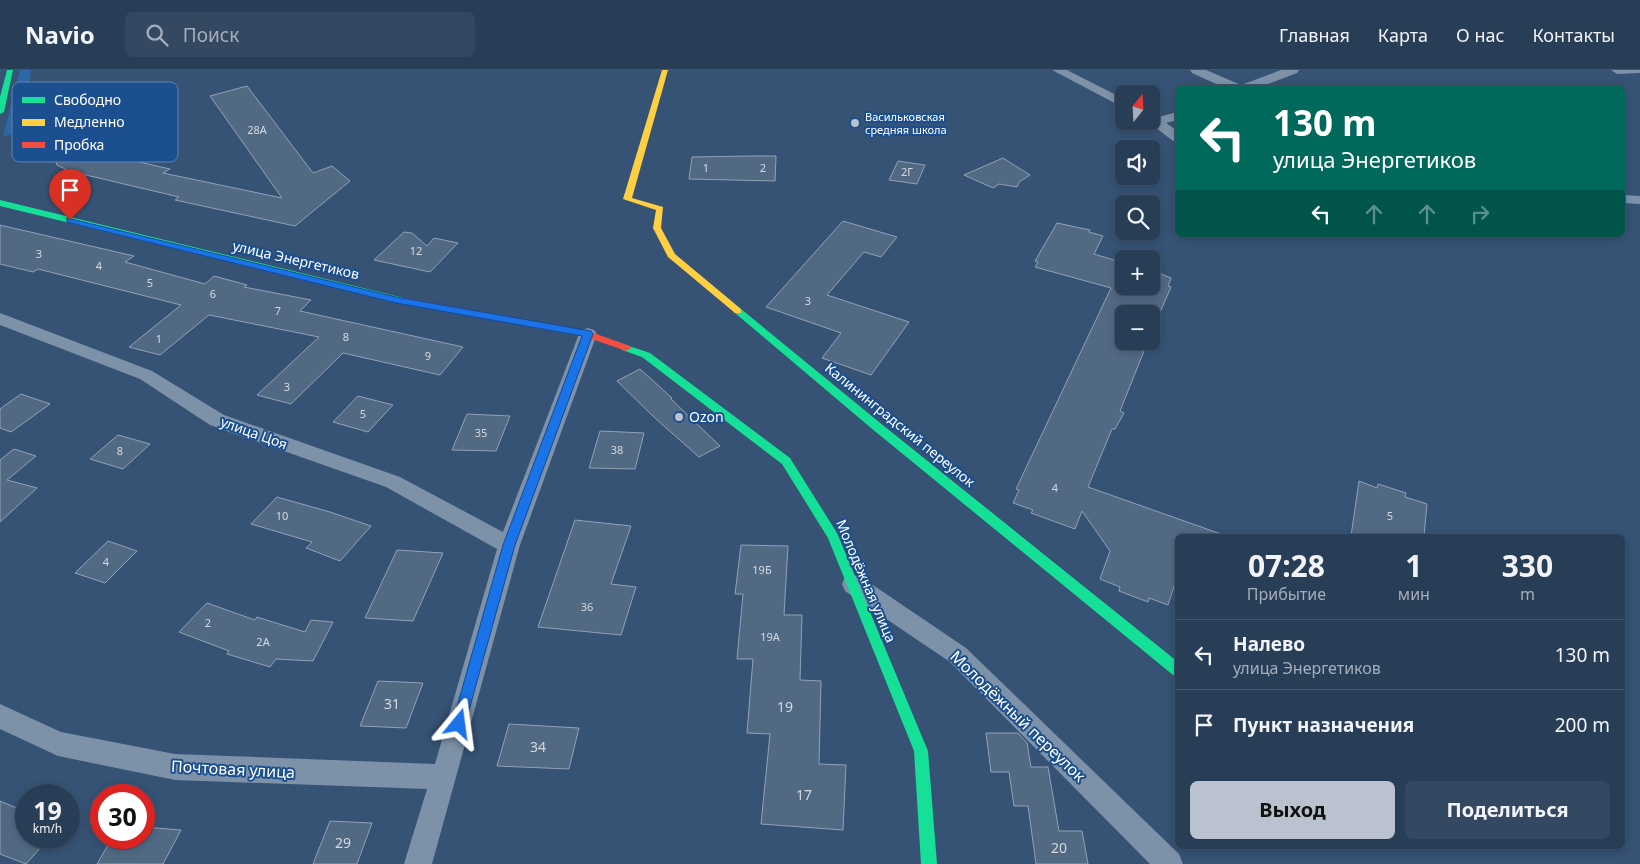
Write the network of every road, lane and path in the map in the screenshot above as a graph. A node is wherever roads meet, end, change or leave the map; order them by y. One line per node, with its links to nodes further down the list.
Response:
1 (10, 70): 11 (street)
2 (665, 70): 23 (street, Калининградский переулок)
3 (1058, 70): 10 (street)
4 (1196, 70): 8 (street)
5 (1293, 70): 9 (street)
6 (1617, 70): 7 (street)
7 (1637, 70)
8 (1230, 85)
9 (1252, 85)
10 (1115, 99)
11 (0, 112)
12 (1175, 117): 13 (street)
13 (1160, 119)
14 (1160, 124): 15 (street)
15 (1175, 136)
16 (1625, 200): 17 (street)
17 (1640, 200)
18 (0, 203): 20 (street, улица Энергетиков)
19 (0, 319): 21 (street, улица Цоя)
20 (588, 334): 21 (street); 22 (street, Молодёжная улица)
21 (509, 545): 25 (street)
22 (852, 584): 27 (street, Молодёжная улица); 28 (street, Молодёжный переулок)
23 (1175, 669)
24 (0, 716): 25 (street, Почтовая улица)
25 (444, 777): 26 (street)
26 (418, 864)
27 (929, 864)
28 (1169, 864)

